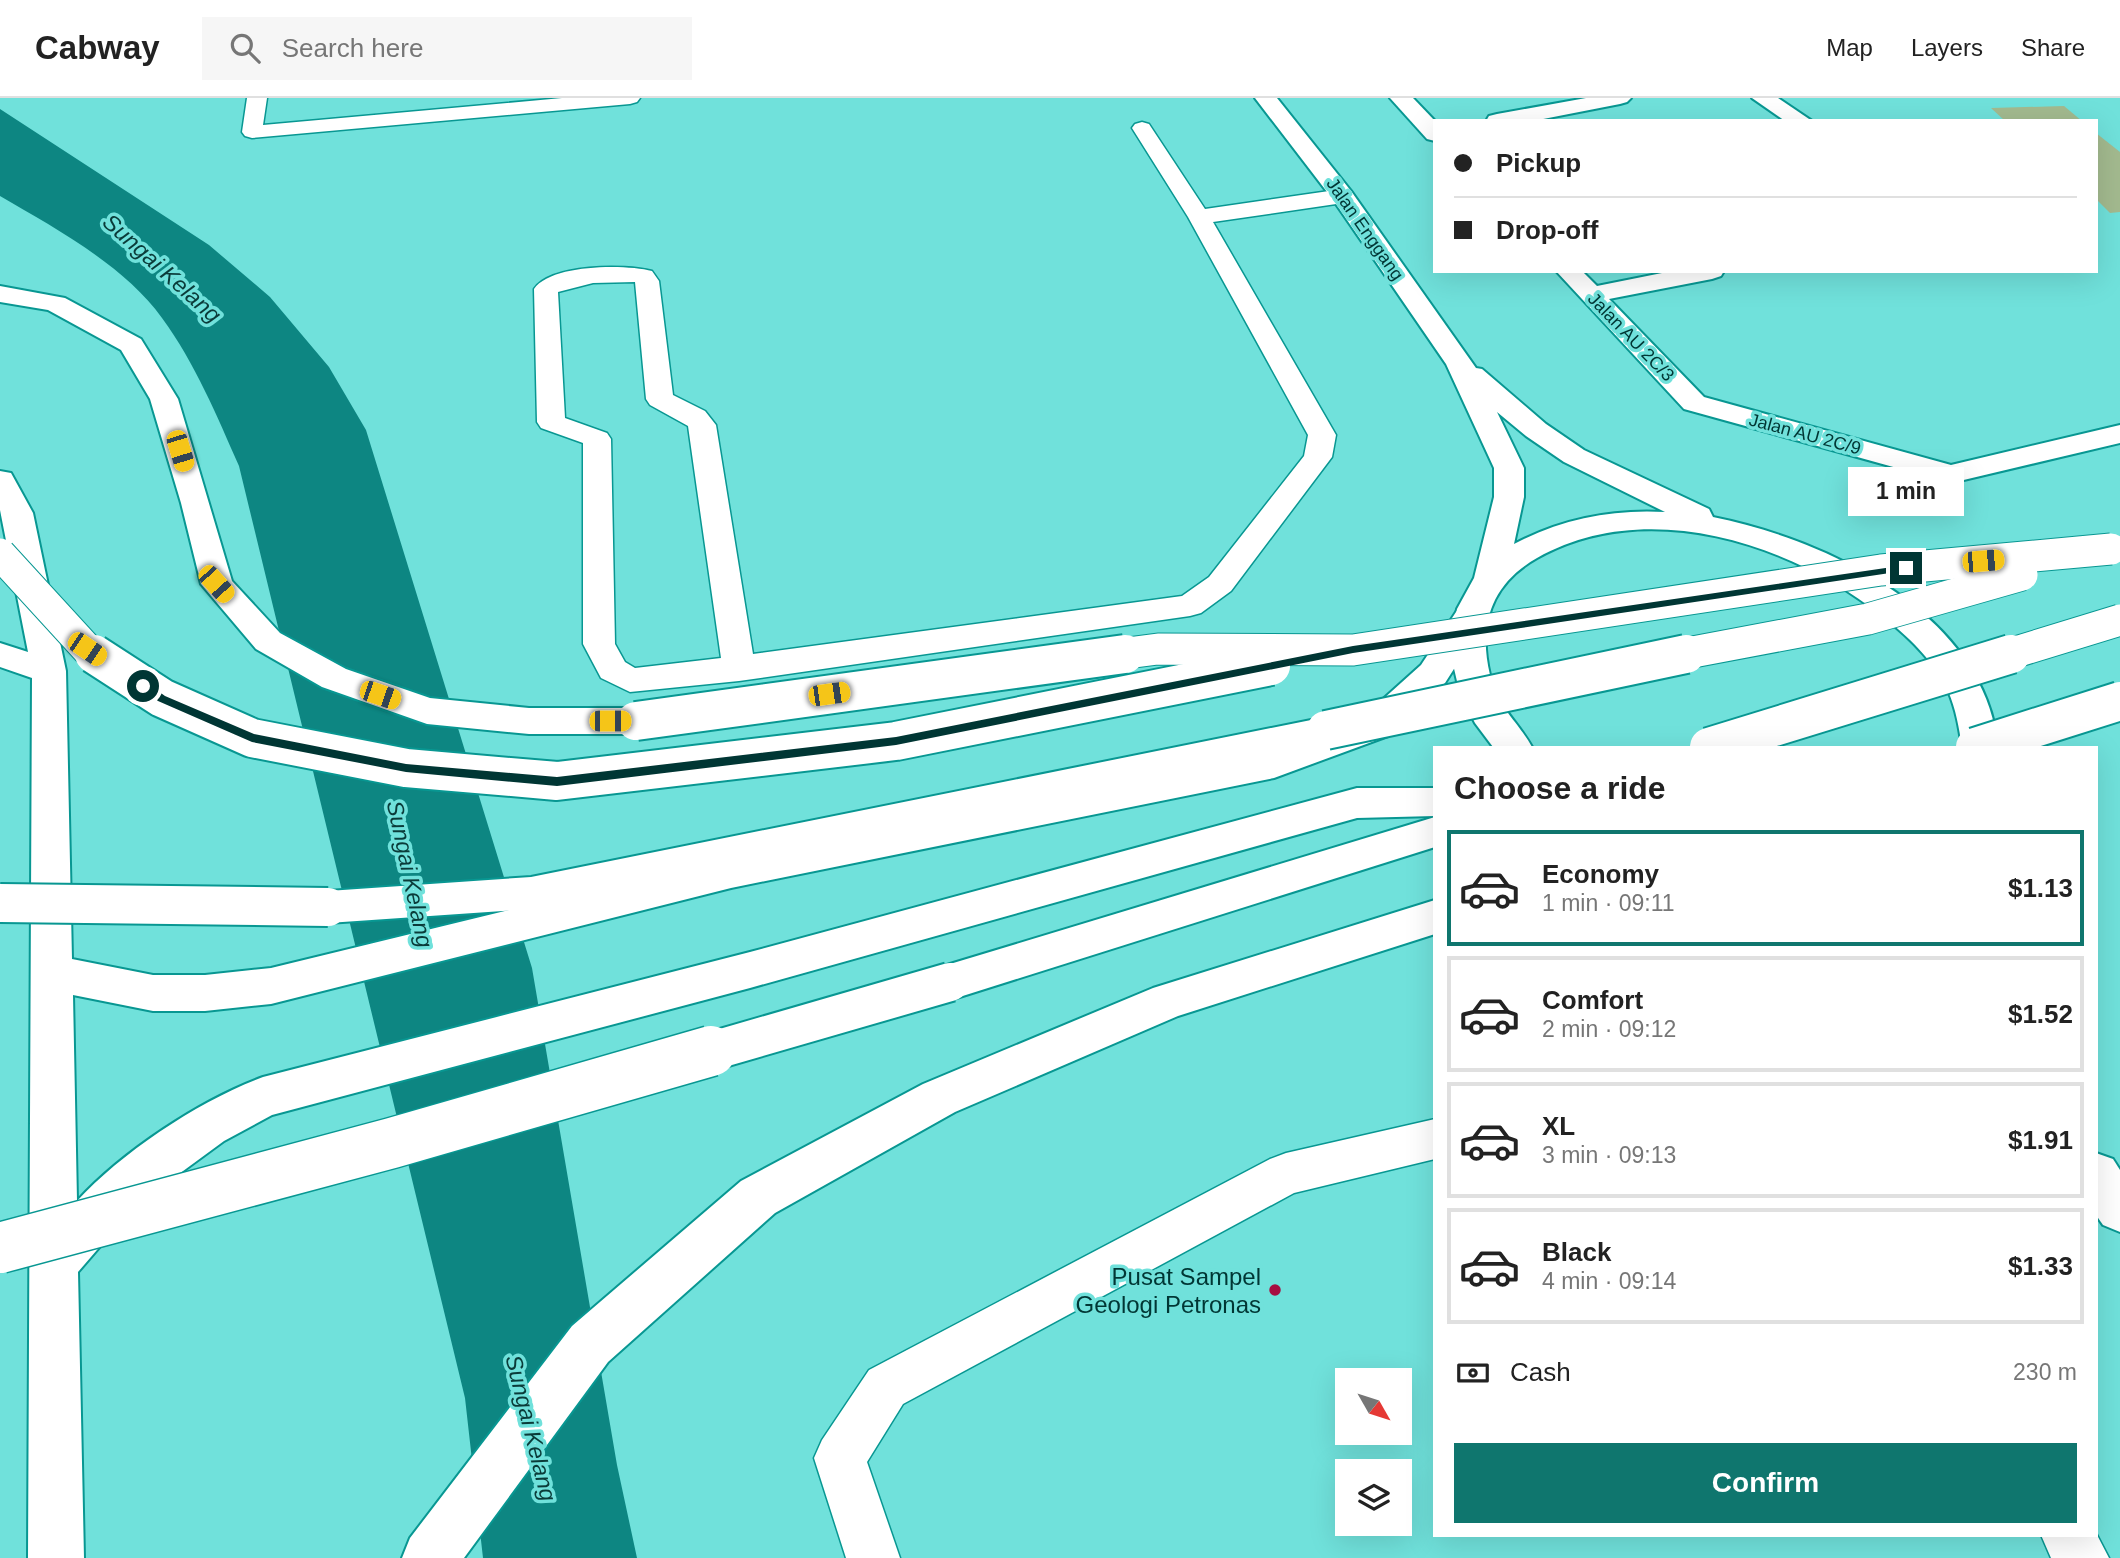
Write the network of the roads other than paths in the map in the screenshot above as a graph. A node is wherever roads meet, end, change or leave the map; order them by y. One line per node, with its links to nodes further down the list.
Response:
1 (257, 98): 2 (lane)
2 (630, 98)
3 (1266, 98): 11 (main road, Jalan Enggang)
4 (1401, 98): 10 (main road)
5 (1620, 98): 7 (main road)
6 (1763, 98): 8 (main road)
7 (1508, 119)
8 (1798, 119)
9 (1142, 128): 12 (lane)
10 (1433, 131)
11 (1342, 196): 12 (lane); 17 (main road, Jalan Enggang)
12 (1199, 217): 29 (lane)
13 (1569, 273): 16 (main road, Jalan AU 2C/3)
14 (1702, 273): 16 (main road)
15 (0, 294): 27 (main road, bridge)
16 (1591, 295): 18 (main road, Jalan AU 2C/3)
17 (1460, 364): 21 (main road, Jalan Enggang); 24 (main road, Jalan Enggang)
18 (1694, 403): 19 (main road, Jalan AU 2C/9)
19 (2120, 434)
20 (0, 480): 30 (main road)
21 (1728, 530): 24 (main road); 35 (main road)
22 (2116, 548): 27 (main road, bridge); 38 (main road, bridge)
23 (0, 554): 27 (main road, bridge)
24 (1490, 579): 25 (main road)
25 (1471, 617): 32 (main road); 40 (main road)
26 (2120, 620): 33 (main road, bridge)
27 (1353, 650)
28 (0, 655): 30 (main road)
29 (739, 669): 29 (lane)
30 (49, 671): 40 (main road)
31 (2120, 701): 34 (main road, bridge)
32 (1513, 746)
33 (1712, 746)
34 (1978, 746)
35 (1980, 746)
36 (1433, 802): 47 (main road)
37 (1433, 833): 46 (main road, bridge)
38 (0, 903)
39 (1433, 918): 50 (main road)
40 (51, 973): 47 (main road)
41 (1433, 1139): 51 (lane)
42 (2098, 1178): 44 (main road)
43 (2098, 1194): 45 (main road)
44 (2120, 1209)
45 (2120, 1214)
46 (0, 1248)
47 (53, 1264): 49 (main road)
48 (2068, 1537): 52 (lane)
49 (56, 1558)
50 (430, 1558)
51 (873, 1558)
52 (2082, 1558)

